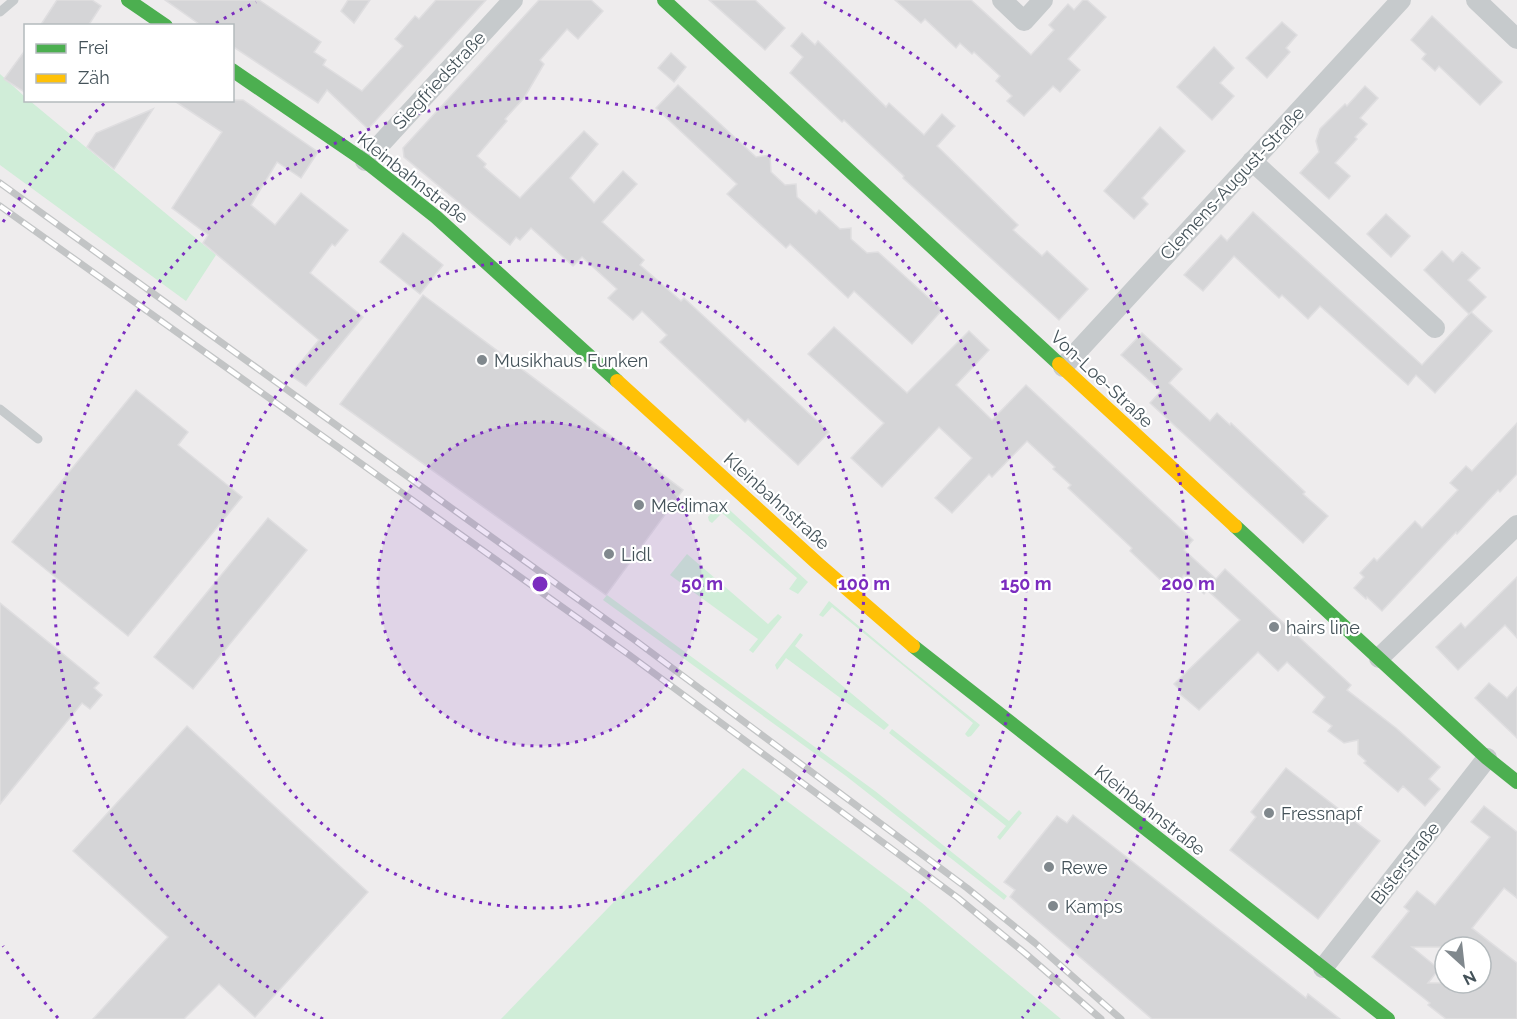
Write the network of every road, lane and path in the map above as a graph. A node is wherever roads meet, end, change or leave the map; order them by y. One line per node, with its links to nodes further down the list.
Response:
1 (14, 0): 9 (lane)
2 (128, 0): 10 (street)
3 (513, 0): 13 (street, Siegfriedstraße)
4 (664, 0): 16 (street, Von-Loe-Straße)
5 (1002, 0): 6 (street)
6 (1044, 0)
7 (1401, 0): 14 (street, Clemens-August-Straße)
8 (1476, 0): 11 (street)
9 (0, 12)
10 (163, 24)
11 (1517, 39)
12 (234, 71): 13 (street, Kleinbahnstraße)
13 (365, 161): 23 (street, Kleinbahnstraße)
14 (1252, 161): 15 (street); 16 (street, Clemens-August-Straße)
15 (1435, 327)
16 (1063, 367): 20 (street, Von-Loe-Straße)
17 (0, 409): 18 (lane)
18 (38, 439)
19 (1517, 525): 20 (street)
20 (1379, 658): 21 (street, Von-Loe-Straße)
21 (1487, 758): 22 (street, Von-Loe-Straße); 23 (street, Bisterstraße)
22 (1517, 782)
23 (1323, 968): 24 (street, Kleinbahnstraße)
24 (1388, 1019)

